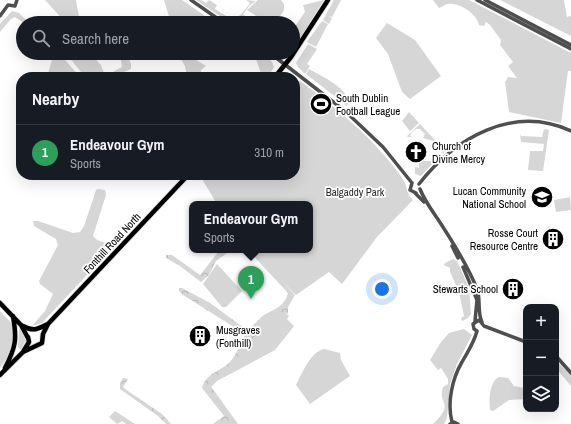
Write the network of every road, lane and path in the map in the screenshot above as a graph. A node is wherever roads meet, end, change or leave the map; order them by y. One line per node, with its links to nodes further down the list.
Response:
1 (7, 0): 7 (street)
2 (17, 0): 7 (street)
3 (191, 0): 9 (street)
4 (328, 0): 10 (main road)
5 (477, 0): 12 (street)
6 (484, 0): 11 (street)
7 (8, 5): 8 (street)
8 (0, 16)
9 (214, 16)
10 (300, 41)
11 (571, 45)
12 (571, 49)
13 (280, 60): 15 (street)
14 (287, 60): 15 (main road)
15 (285, 63): 16 (main road); 17 (street)
16 (279, 72)
17 (296, 72)
18 (300, 75): 21 (street)
19 (571, 132): 22 (street)
20 (183, 180): 28 (main road, Fonthill Road North)
21 (412, 184): 22 (street); 24 (street)
22 (419, 184): 23 (street)
23 (420, 190): 24 (street); 29 (street)
24 (414, 193): 27 (street)
25 (0, 303): 26 (main road)
26 (13, 316): 30 (main road); 40 (main road)
27 (475, 321): 29 (street); 32 (street)
28 (48, 324): 31 (main road, Fonthill Road North); 33 (main road, Fonthill Road North)
29 (483, 324): 32 (street); 35 (street)
30 (22, 325): 31 (main road); 34 (main road)
31 (36, 330): 33 (main road); 34 (main road, Fonthill Road North)
32 (477, 331): 41 (street)
33 (43, 334): 36 (main road, Fonthill Road North)
34 (28, 340): 36 (main road); 37 (main road, Fonthill Road North)
35 (523, 341)
36 (37, 346): 37 (main road, Fonthill Road North)
37 (23, 352): 40 (main road, Fonthill Road North)
38 (559, 359): 39 (street)
39 (571, 373)
40 (1, 374)
41 (451, 423): 42 (street)
42 (458, 424)

